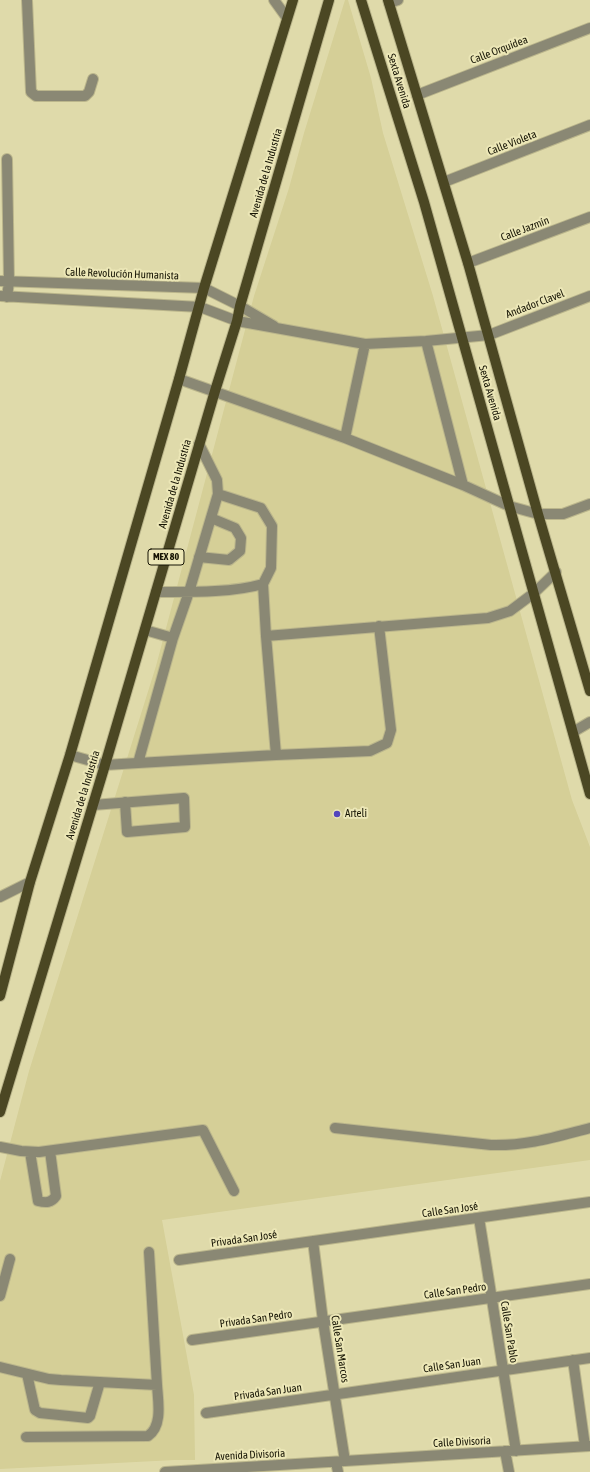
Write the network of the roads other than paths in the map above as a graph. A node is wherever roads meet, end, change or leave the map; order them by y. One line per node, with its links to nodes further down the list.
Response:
1 (27, 0): 9 (street)
2 (274, 0): 7 (street)
3 (293, 0): 7 (main road)
4 (329, 0): 20 (main road, Avenida de la Industria / MEX 80)
5 (361, 0): 25 (main road, Sexta Avenida)
6 (392, 1): 10 (main road, Sexta Avenida)
7 (287, 18): 17 (main road)
8 (590, 28): 10 (street, Calle Orquídea)
9 (93, 79)
10 (417, 95): 13 (main road, Sexta Avenida)
11 (590, 125): 13 (street, Calle Violeta)
12 (7, 159): 16 (street)
13 (444, 182): 15 (main road, Sexta Avenida)
14 (590, 217): 15 (street, Calle Jazmín)
15 (468, 263): 24 (main road, Sexta Avenida)
16 (4, 281): 17 (street, Calle Revolución Humanista); 19 (street)
17 (204, 288): 20 (street, Calle Revolución Humanista); 21 (main road)
18 (590, 296): 24 (street, Andador Clavel)
19 (3, 297): 21 (street)
20 (240, 306): 22 (main road, Avenida de la Industria / MEX 80); 23 (street, Calle Revolución Humanista)
21 (200, 307): 22 (street); 28 (main road)
22 (237, 321): 23 (street, Andador Clavel); 29 (main road, Avenida de la Industria / MEX 80)
23 (281, 330): 27 (street, Andador Clavel)
24 (489, 335): 25 (street, Andador Clavel); 36 (main road, Sexta Avenida)
25 (462, 338): 26 (street, Andador Clavel); 35 (main road, Sexta Avenida)
26 (426, 341): 27 (street, Andador Clavel); 32 (street)
27 (365, 344): 30 (street)
28 (179, 379): 29 (street); 52 (main road)
29 (214, 391): 30 (street); 31 (main road, Avenida de la Industria / MEX 80)
30 (345, 438): 32 (street)
31 (199, 444): 33 (street); 41 (main road, Avenida de la Industria / MEX 80)
32 (463, 485): 35 (street)
33 (218, 494): 37 (street); 40 (street)
34 (590, 504): 36 (street)
35 (509, 506): 36 (street); 43 (main road, Sexta Avenida)
36 (538, 514): 39 (main road, Sexta Avenida)
37 (211, 518): 38 (street); 38 (street)
38 (200, 557): 42 (street)
39 (556, 572): 43 (street); 48 (main road, Sexta Avenida)
40 (263, 584): 42 (street); 46 (street)
41 (156, 592): 42 (street); 45 (main road, Avenida de la Industria / MEX 80)
42 (189, 592): 47 (street)
43 (534, 594): 44 (street); 50 (main road, Sexta Avenida)
44 (379, 626): 46 (street); 51 (street)
45 (144, 630): 47 (street); 54 (main road, Avenida de la Industria / MEX 80)
46 (266, 636): 51 (street)
47 (173, 638): 53 (street)
48 (590, 691)
49 (590, 722): 50 (street)
50 (573, 732): 55 (main road, Sexta Avenida)
51 (276, 754): 53 (street)
52 (70, 755): 54 (street); 58 (main road)
53 (138, 763): 54 (street)
54 (105, 765): 57 (main road, Avenida de la Industria / MEX 80)
55 (590, 794)
56 (125, 802): 56 (street); 57 (street)
57 (93, 805): 61 (main road, Avenida de la Industria / MEX 80)
58 (30, 882): 59 (street); 60 (main road)
59 (0, 897)
60 (0, 996)
61 (0, 1112)
62 (335, 1128): 63 (street)
63 (590, 1128)
64 (0, 1147): 66 (street)
65 (50, 1151): 66 (street); 66 (street); 67 (street)
66 (30, 1152)
67 (234, 1191)
68 (590, 1202): 69 (street, Calle San José)
69 (479, 1218): 70 (street, Calle San José); 76 (street, Calle San Pablo)
70 (313, 1241): 73 (street, Privada San José); 77 (street, Calle San Marcos)
71 (150, 1252): 85 (street)
72 (10, 1258): 75 (street)
73 (179, 1260)
74 (590, 1284): 76 (street, Calle San Pedro)
75 (0, 1296)
76 (492, 1298): 77 (street, Calle San Pedro); 82 (street, Calle San Pablo)
77 (323, 1321): 78 (street, Privada San Pedro); 86 (street, Calle San Marcos)
78 (192, 1340)
79 (590, 1358): 80 (street)
80 (572, 1360): 82 (street, Calle San Juan); 89 (street)
81 (0, 1366): 83 (street)
82 (503, 1370): 86 (street, Calle San Juan); 90 (street, Calle San Pablo)
83 (28, 1374): 84 (street); 84 (street)
84 (100, 1382): 85 (street)
85 (157, 1385): 88 (street)
86 (335, 1394): 87 (street, Privada San Juan); 92 (street, Calle San Marcos)
87 (206, 1413)
88 (26, 1437)
89 (587, 1446): 90 (street, Calle Divisoria)
90 (516, 1450): 91 (street, Calle Divisoria)
91 (505, 1451): 92 (street, Calle Divisoria); 96 (street)
92 (341, 1461): 93 (street, Avenida Divisoria); 95 (street, Calle San Marcos)
93 (204, 1471): 94 (street, Avenida Divisoria)
94 (165, 1472)
95 (338, 1472)
96 (509, 1472)

